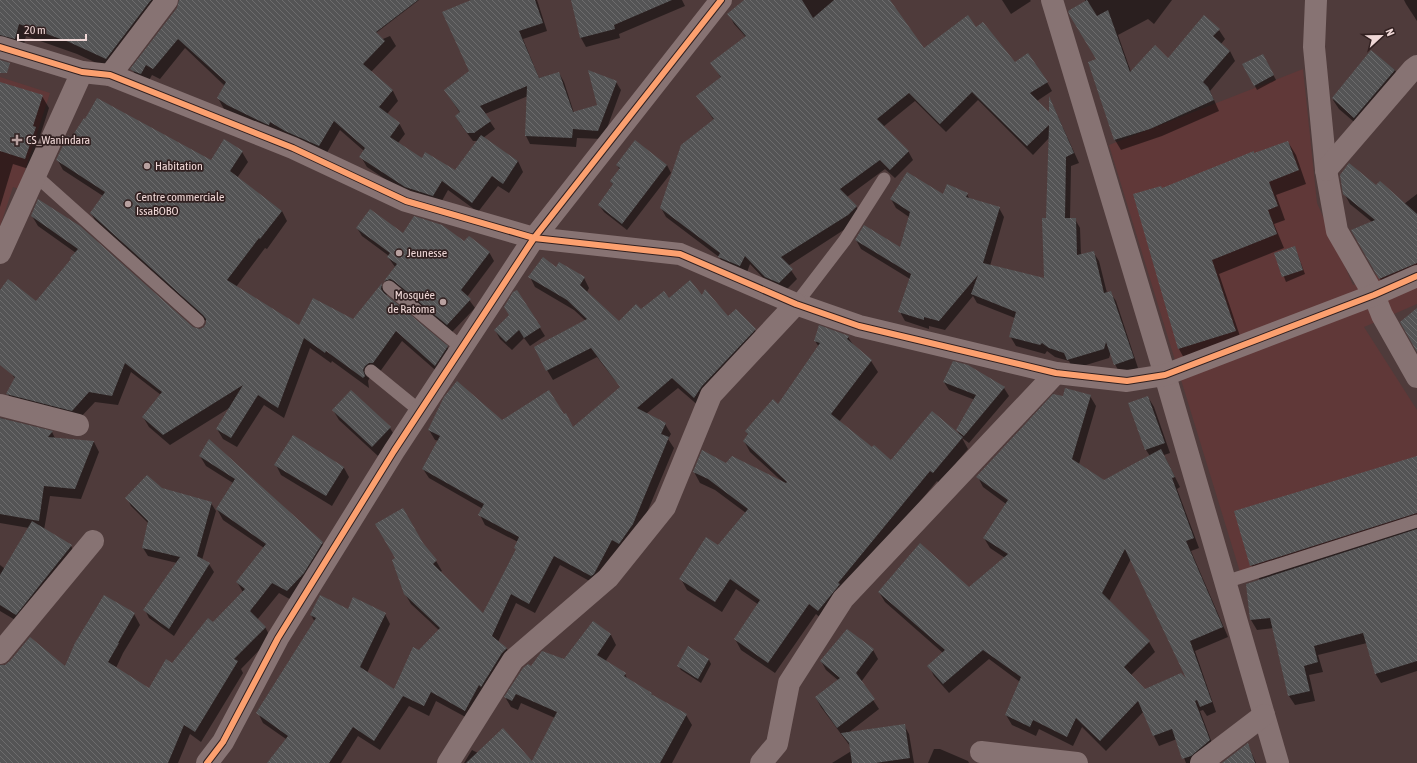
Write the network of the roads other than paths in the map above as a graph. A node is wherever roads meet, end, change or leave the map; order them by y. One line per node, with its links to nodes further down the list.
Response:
1 (167, 0): 8 (street)
2 (721, 0): 12 (street)
3 (1052, 0): 22 (street)
4 (1316, 0): 9 (street)
5 (0, 47): 7 (street)
6 (1417, 66): 9 (street)
7 (82, 72): 8 (street); 10 (street)
8 (110, 75): 12 (street)
9 (1326, 170): 16 (street)
10 (35, 175): 13 (street); 18 (lane)
11 (884, 179): 17 (lane)
12 (534, 238): 17 (street); 19 (street)
13 (0, 253)
14 (1417, 276): 16 (street)
15 (388, 287): 19 (lane)
16 (1374, 295): 22 (street); 23 (street)
17 (796, 304): 21 (street); 34 (street)
18 (198, 321)
19 (462, 348): 25 (street)
20 (371, 371): 25 (lane)
21 (1056, 373): 22 (street); 35 (street)
22 (1165, 375): 29 (street)
23 (1417, 377)
24 (0, 405): 26 (street)
25 (420, 412): 33 (street)
26 (78, 425)
27 (1417, 521): 29 (lane)
28 (93, 541): 30 (street)
29 (1225, 582): 31 (street)
30 (0, 654)
31 (1264, 715): 37 (street); 38 (street)
32 (981, 752): 36 (street)
33 (207, 763)
34 (448, 763)
35 (761, 763)
36 (1077, 763)
37 (1202, 763)
38 (1278, 763)

